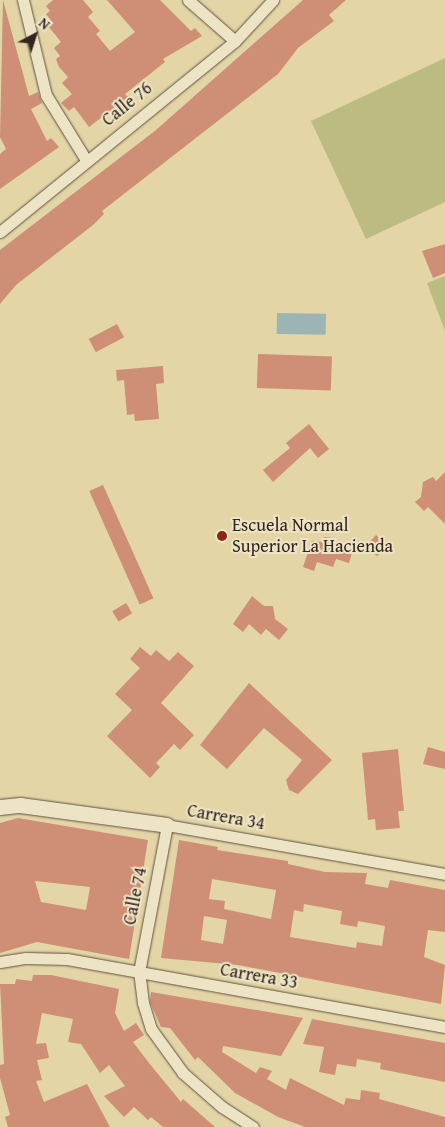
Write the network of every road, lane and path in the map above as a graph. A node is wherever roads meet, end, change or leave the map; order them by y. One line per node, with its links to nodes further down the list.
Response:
1 (23, 0): 5 (street)
2 (188, 0): 4 (street)
3 (273, 0): 4 (street, Calle 76)
4 (235, 41): 5 (street, Calle 76)
5 (86, 160): 6 (street, Calle 76)
6 (0, 232)
7 (0, 807): 8 (street, Carrera 34)
8 (167, 825): 9 (street, Carrera 34); 11 (street, Calle 74)
9 (445, 874)
10 (0, 962): 11 (street, Carrera 33)
11 (138, 972): 12 (street, Carrera 33); 13 (street)
12 (445, 1027)
13 (253, 1127)

